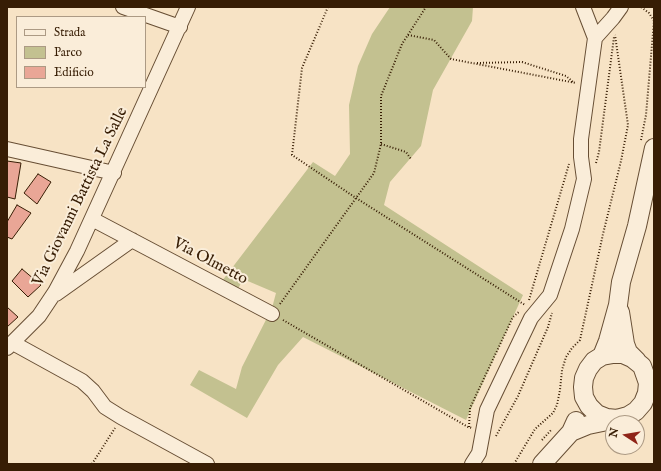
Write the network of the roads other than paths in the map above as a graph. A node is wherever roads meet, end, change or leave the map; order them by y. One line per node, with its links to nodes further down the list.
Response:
1 (123, 7): 5 (street)
2 (188, 7): 5 (street, Via Giovanni Battista La Salle)
3 (583, 7): 6 (street)
4 (621, 7): 6 (street)
5 (180, 27): 9 (street, Via Giovanni Battista La Salle)
6 (595, 38): 25 (street)
7 (647, 146): 13 (street)
8 (7, 150): 9 (street)
9 (114, 173): 10 (street, Via Giovanni Battista La Salle)
10 (92, 219): 11 (street, Via Olmetto); 12 (street, Via Giovanni Battista La Salle)
11 (132, 240): 12 (street); 14 (street, Via Olmetto)
12 (52, 297): 15 (street, Via Giovanni Battista La Salle)
13 (618, 305): 16 (street); 17 (street)
14 (272, 314)
15 (10, 345): 24 (street)
16 (602, 356): 17 (street); 19 (street)
17 (642, 366): 18 (street)
18 (651, 393): 20 (street)
19 (584, 397): 21 (street); 23 (street)
20 (630, 415)
21 (605, 417)
22 (605, 421): 23 (street)
23 (563, 429): 26 (street)
24 (207, 464)
25 (472, 464)
26 (542, 464)

